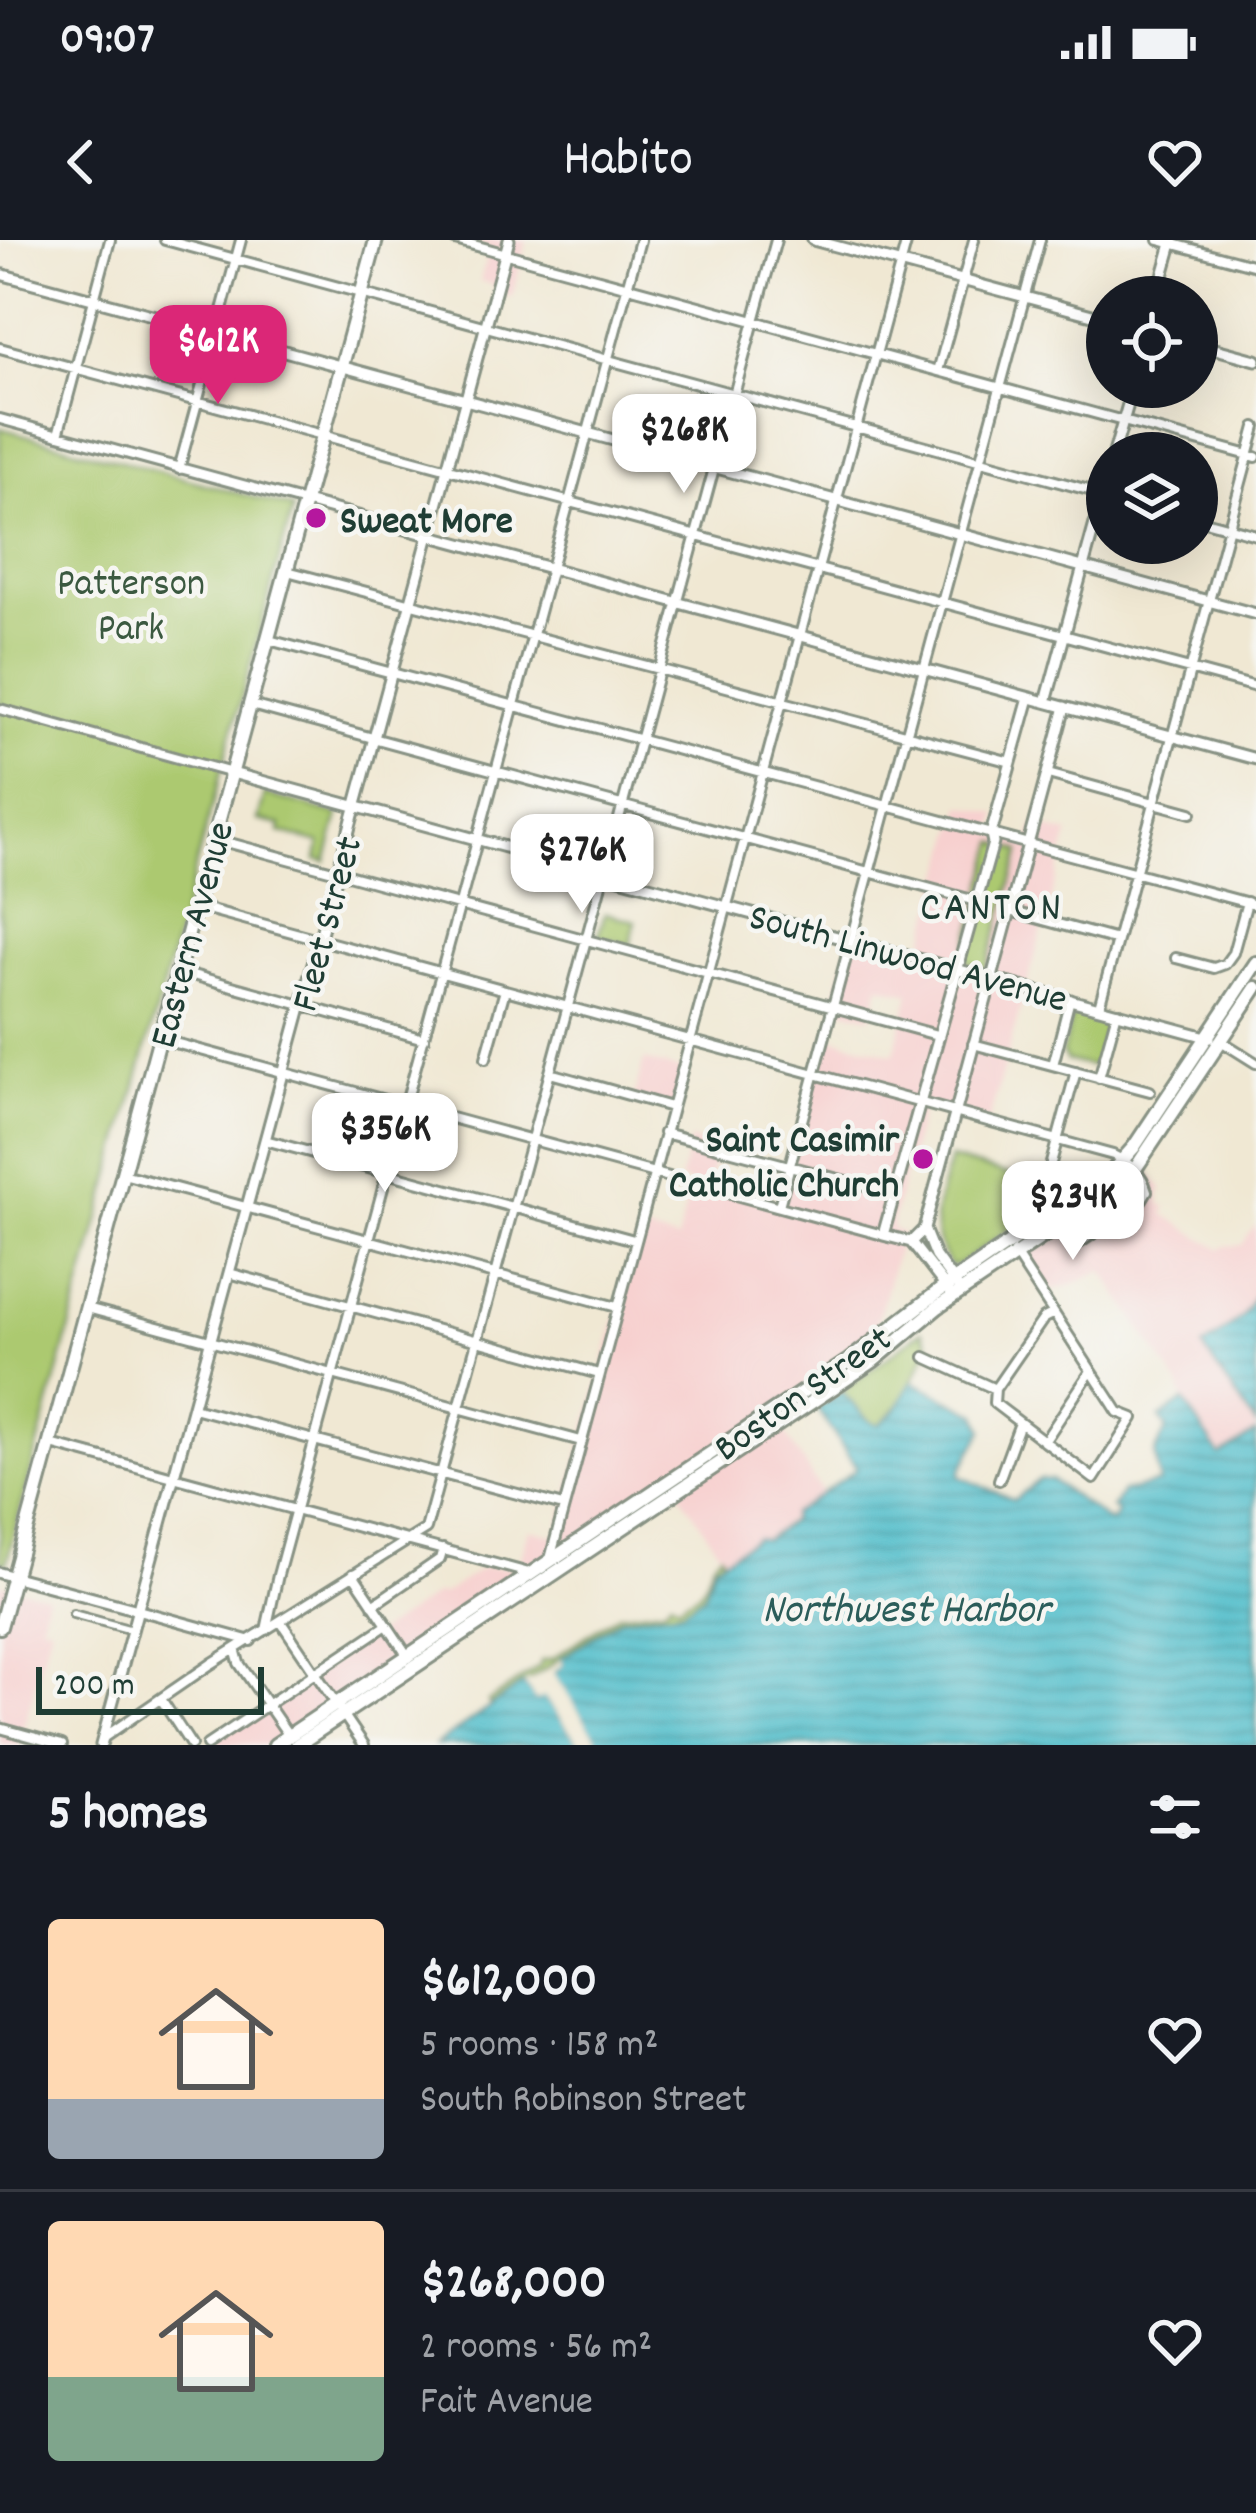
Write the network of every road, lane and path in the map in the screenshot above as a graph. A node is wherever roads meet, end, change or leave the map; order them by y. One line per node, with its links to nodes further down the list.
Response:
1 (110, 240): 25 (street)
2 (165, 240): 16 (street)
3 (241, 240): 16 (street)
4 (376, 240): 23 (main road, Eastern Avenue)
5 (455, 240): 15 (street)
6 (509, 240): 15 (street, Fleet Street)
7 (640, 240): 22 (street)
8 (776, 240): 27 (street)
9 (813, 240): 17 (street)
10 (907, 240): 17 (street)
11 (974, 240): 21 (street)
12 (1040, 240): 24 (street)
13 (1160, 240): 14 (street)
14 (1173, 242): 18 (street); 20 (street)
15 (505, 254): 22 (street); 28 (street, Fleet Street)
16 (236, 259): 23 (street); 29 (street)
17 (901, 263): 21 (street); 32 (street)
18 (1256, 266)
19 (0, 274): 25 (street)
20 (1163, 276)
21 (963, 280): 24 (street); 37 (street)
22 (628, 287): 27 (street); 33 (street)
23 (361, 293): 28 (street); 35 (main road, Eastern Avenue)
24 (1025, 297): 26 (street); 38 (street)
25 (94, 300): 29 (street); 36 (street)
26 (1086, 314)
27 (754, 321): 32 (street); 39 (street)
28 (486, 327): 33 (street); 40 (street, Fleet Street)
29 (216, 334): 35 (street); 41 (street)
30 (0, 348): 36 (street)
31 (1218, 350): 34 (street)
32 (877, 355): 37 (street); 45 (street)
33 (608, 360): 39 (street); 48 (street)
34 (1256, 360)
35 (341, 368): 40 (street); 50 (main road, Eastern Avenue)
36 (75, 369): 41 (street); 49 (street)
37 (938, 371): 38 (street)
38 (1001, 388): 44 (street); 52 (street)
39 (734, 394): 45 (street); 53 (street)
40 (466, 400): 48 (street); 55 (street, Fleet Street)
41 (197, 402): 50 (street); 54 (street)
42 (1126, 408): 44 (street)
43 (0, 419): 49 (street)
44 (1123, 421): 47 (street); 51 (street)
45 (857, 427): 52 (street); 57 (street)
46 (1256, 428): 51 (street)
47 (1120, 432)
48 (589, 434): 53 (street); 58 (street)
49 (58, 435): 54 (street)
50 (323, 436): 55 (street); 59 (main road, Eastern Avenue)
51 (1252, 456): 61 (street)
52 (981, 461): 56 (street); 62 (street)
53 (715, 467): 57 (street); 63 (street)
54 (179, 469): 59 (street)
55 (447, 470): 58 (street); 64 (street, Fleet Street)
56 (1086, 489)
57 (837, 500): 62 (street); 69 (street)
58 (570, 501): 63 (street); 68 (street)
59 (306, 502): 64 (street); 70 (main road, Eastern Avenue)
60 (1218, 525): 61 (street)
61 (1229, 528): 65 (street); 72 (street)
62 (961, 534): 67 (street); 71 (street)
63 (696, 535): 69 (street); 73 (street)
64 (429, 536): 68 (street); 74 (street, Fleet Street)
65 (1256, 536)
66 (1086, 557): 67 (street)
67 (1083, 567): 72 (street); 76 (street)
68 (552, 568): 73 (street); 77 (street)
69 (819, 568): 71 (street); 78 (street)
70 (287, 571): 74 (street); 79 (main road, Eastern Avenue)
71 (943, 602): 76 (street); 82 (street)
72 (1209, 602): 75 (street); 81 (street)
73 (678, 603): 78 (street); 80 (street)
74 (411, 604): 77 (street); 83 (street, Fleet Street)
75 (1256, 614)
76 (1064, 635): 81 (street); 87 (street)
77 (534, 636): 80 (street); 89 (street)
78 (800, 636): 82 (street); 86 (street)
79 (268, 640): 83 (street); 88 (main road, Eastern Avenue)
80 (660, 669): 86 (street); 95 (street)
81 (1191, 669): 84 (street); 93 (street)
82 (924, 670): 85 (street); 92 (street)
83 (392, 672): 89 (street); 94 (street, Fleet Street)
84 (1256, 687)
85 (1029, 698): 87 (street); 97 (street)
86 (782, 702): 92 (street); 98 (street)
87 (1046, 702): 90 (street)
88 (251, 705): 94 (street); 99 (main road, Eastern Avenue)
89 (515, 705): 95 (street); 100 (street)
90 (1065, 707): 93 (street); 101 (street)
91 (0, 709): 99 (street, South Linwood Avenue)
92 (907, 734): 97 (street); 103 (street)
93 (1173, 737): 96 (street); 102 (street)
94 (374, 738): 100 (street); 104 (street, Fleet Street)
95 (641, 738): 98 (street); 105 (street)
96 (1256, 759)
97 (1011, 762): 107 (street)
98 (764, 772): 103 (street); 110 (street)
99 (232, 773): 104 (street, South Linwood Avenue); 109 (main road, Eastern Avenue)
100 (496, 773): 105 (street); 108 (street)
101 (1048, 774): 102 (street); 111 (street)
102 (1154, 803): 106 (street); 113 (street)
103 (887, 806): 107 (street); 115 (street)
104 (356, 807): 108 (street, South Linwood Avenue); 112 (street, Fleet Street)
105 (622, 807): 110 (street); 114 (street)
106 (1191, 813)
107 (991, 834): 111 (street); 116 (street)
108 (478, 838): 114 (street, South Linwood Avenue); 118 (street)
109 (214, 839): 112 (street); 119 (main road, Eastern Avenue)
110 (745, 840): 115 (street); 120 (street)
111 (1029, 844): 113 (street); 121 (street)
112 (338, 872): 118 (street); 122 (street, Fleet Street)
113 (1136, 872): 117 (street); 125 (street)
114 (604, 873): 120 (street, South Linwood Avenue); 123 (street)
115 (869, 873): 116 (street); 124 (street)
116 (976, 902): 128 (street)
117 (1251, 904): 126 (street)
118 (459, 905): 123 (street); 130 (street)
119 (196, 906): 122 (street); 129 (main road, Eastern Avenue)
120 (727, 906): 124 (street, South Linwood Avenue); 131 (street)
121 (1010, 911): 125 (street); 132 (street)
122 (320, 940): 130 (street); 136 (street, Fleet Street)
123 (586, 940): 131 (street); 138 (street)
124 (851, 940): 128 (street, South Linwood Avenue); 139 (street)
125 (1117, 940): 137 (street)
126 (1176, 958)
127 (1256, 963): 144 (main road, Boston Street)
128 (955, 968): 132 (street, South Linwood Avenue); 141 (street)
129 (178, 971): 136 (street); 142 (main road, Eastern Avenue)
130 (441, 973): 134 (street); 143 (street)
131 (708, 973): 139 (street); 145 (street)
132 (991, 978): 135 (street, South Linwood Avenue); 146 (street)
133 (1256, 988): 144 (main road, Boston Street)
134 (505, 990): 138 (street); 147 (street)
135 (1070, 999): 137 (street, South Linwood Avenue); 149 (street)
136 (302, 1006): 143 (street); 150 (street, Fleet Street)
137 (1099, 1006): 140 (street, South Linwood Avenue)
138 (568, 1007): 145 (street); 152 (street)
139 (832, 1007): 141 (street); 153 (street)
140 (1117, 1012): 144 (street, South Linwood Avenue); 154 (street)
141 (938, 1035): 156 (street)
142 (160, 1039): 150 (street); 168 (main road, Eastern Avenue)
143 (424, 1039): 157 (street)
144 (1214, 1039): 148 (street, South Linwood Avenue); 164 (main road, Boston Street)
145 (690, 1040): 153 (street); 158 (street)
146 (974, 1044): 149 (street); 159 (street)
147 (486, 1058)
148 (1256, 1064)
149 (1053, 1065): 151 (street)
150 (284, 1072): 157 (street); 163 (street, Fleet Street)
151 (1076, 1072): 154 (street); 162 (street)
152 (550, 1073): 158 (street); 161 (street)
153 (814, 1074): 156 (street); 165 (street)
154 (1100, 1078): 155 (street)
155 (1150, 1091)
156 (919, 1102): 159 (street); 170 (street)
157 (406, 1105): 161 (street); 167 (street)
158 (671, 1107): 160 (street)
159 (956, 1112): 162 (street); 175 (street)
160 (664, 1133): 165 (street); 166 (street)
161 (532, 1139): 166 (street); 172 (street)
162 (1057, 1139): 164 (street); 169 (street)
163 (265, 1140): 167 (street); 173 (street, Fleet Street)
164 (1130, 1165): 174 (main road, Boston Street); 174 (street); 180 (main road, Boston Street)
165 (789, 1168): 170 (street); 171 (street)
166 (653, 1172): 171 (street); 178 (street)
167 (387, 1173): 172 (street); 177 (street)
168 (123, 1174): 173 (street); 186 (main road, Eastern Avenue)
169 (1048, 1174)
170 (895, 1194): 176 (street)
171 (778, 1206): 176 (street)
172 (514, 1207): 178 (street); 182 (street)
173 (248, 1208): 177 (street); 181 (street, Fleet Street)
174 (1061, 1226): 180 (main road, Boston Street)
175 (924, 1228): 179 (street); 183 (street)
176 (884, 1234): 179 (street)
177 (369, 1240): 182 (street); 184 (street)
178 (635, 1240): 185 (street)
179 (911, 1242): 183 (street)
180 (1012, 1249): 183 (main road, Boston Street); 187 (street)
181 (229, 1273): 184 (street); 189 (street, Fleet Street)
182 (495, 1274): 185 (street); 188 (street)
183 (953, 1289): 209 (main road, Boston Street); 213 (main road, Boston Street)
184 (351, 1306): 188 (street); 193 (street)
185 (615, 1307): 192 (street)
186 (87, 1308): 189 (street); 201 (main road, Eastern Avenue)
187 (1052, 1313): 191 (street); 194 (street)
188 (477, 1340): 192 (street); 196 (street)
189 (211, 1341): 193 (street); 195 (street, Fleet Street)
190 (925, 1357): 194 (street)
191 (1091, 1371): 200 (street); 200 (street)
192 (599, 1374): 199 (street)
193 (332, 1375): 196 (street); 198 (street)
194 (995, 1389): 197 (street)
195 (193, 1408): 198 (street); 203 (street, Fleet Street)
196 (459, 1408): 199 (street); 202 (street)
197 (1020, 1424): 200 (street); 204 (street)
198 (314, 1440): 202 (street); 206 (street)
199 (581, 1441): 205 (street)
200 (1045, 1442)
201 (50, 1444): 203 (street); 212 (main road, Eastern Avenue)
202 (441, 1475): 205 (street); 207 (street)
203 (174, 1477): 206 (street); 215 (street, Fleet Street)
204 (998, 1480)
205 (563, 1506): 209 (street)
206 (296, 1509): 207 (street); 221 (street)
207 (409, 1540): 208 (street); 210 (street)
208 (443, 1549): 211 (street); 214 (street)
209 (549, 1562): 211 (main road, Boston Street); 213 (street)
210 (352, 1574): 214 (street); 217 (street)
211 (532, 1574): 213 (street); 224 (main road, Boston Street)
212 (7, 1575): 215 (street); 219 (main road, Eastern Avenue)
213 (547, 1579): 224 (main road, Boston Street)
214 (373, 1605): 218 (street)
215 (138, 1610): 220 (street, Fleet Street); 222 (street)
216 (73, 1614): 220 (street)
217 (281, 1622): 221 (street); 225 (street)
218 (387, 1625): 224 (street); 225 (street)
219 (0, 1627)
220 (132, 1630): 231 (street, Fleet Street)
221 (266, 1631): 222 (street)
222 (251, 1641): 223 (street)
223 (236, 1652): 226 (street); 227 (street)
224 (411, 1662): 228 (main road, Boston Street)
225 (315, 1673): 227 (street); 228 (street)
226 (160, 1699): 231 (street); 233 (street)
227 (268, 1705): 230 (street); 234 (street)
228 (340, 1709): 230 (main road, Boston Street); 236 (street)
229 (0, 1728): 232 (street)
230 (293, 1740): 235 (main road, Boston Street)
231 (102, 1742)
232 (62, 1745)
233 (191, 1745)
234 (207, 1745)
235 (275, 1745)
236 (364, 1745)

